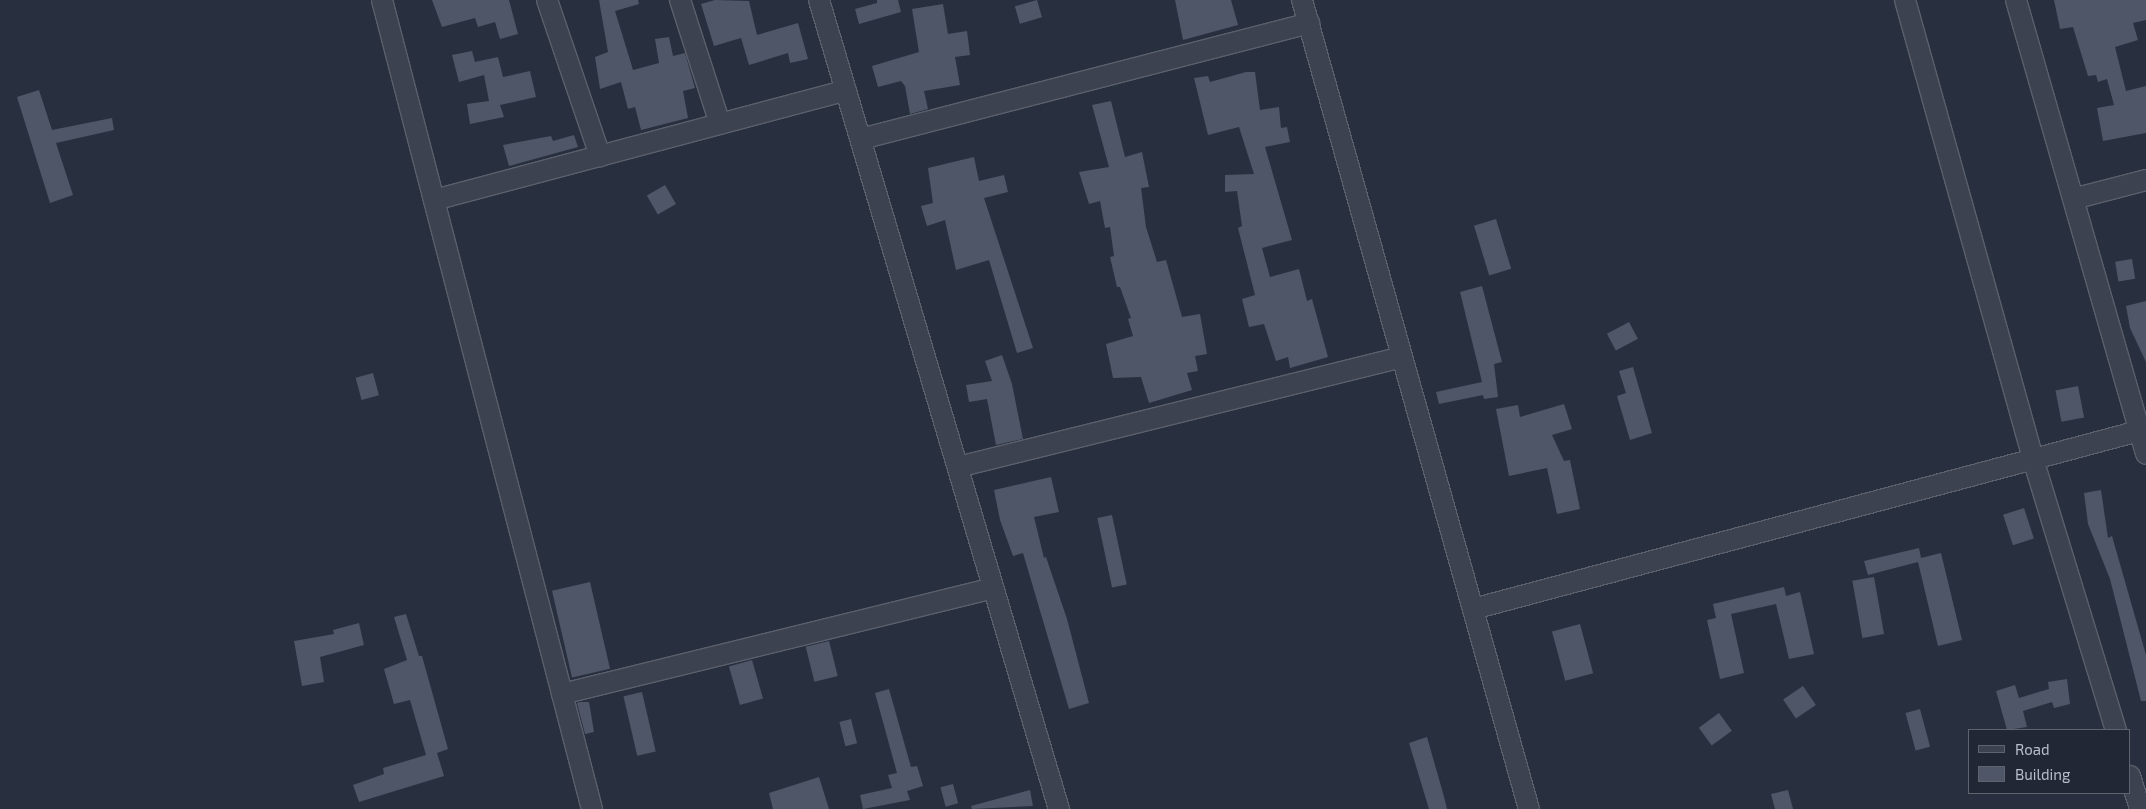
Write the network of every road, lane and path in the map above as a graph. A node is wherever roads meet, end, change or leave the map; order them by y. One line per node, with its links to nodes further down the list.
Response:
1 (382, 0): 15 (street)
2 (547, 0): 12 (street)
3 (680, 0): 10 (street)
4 (819, 0): 9 (street)
5 (1302, 0): 8 (street)
6 (1905, 0): 19 (street)
7 (2016, 0): 14 (street)
8 (1309, 23): 11 (street); 16 (street)
9 (846, 90): 10 (street); 11 (street)
10 (720, 124): 12 (street)
11 (861, 139): 20 (street)
12 (600, 156): 15 (street)
13 (2146, 180): 14 (street)
14 (2073, 199): 17 (street)
15 (434, 200): 23 (street)
16 (1402, 357): 20 (street); 22 (street)
17 (2143, 430): 18 (street); 19 (street)
18 (2146, 454)
19 (2033, 460): 22 (street); 24 (street)
20 (958, 467): 21 (street)
21 (993, 588): 23 (street); 27 (street)
22 (1473, 608): 28 (street)
23 (562, 694): 26 (street)
24 (2116, 729)
25 (2131, 779): 29 (street)
26 (592, 809)
27 (1059, 809)
28 (1529, 809)
29 (2140, 809)

